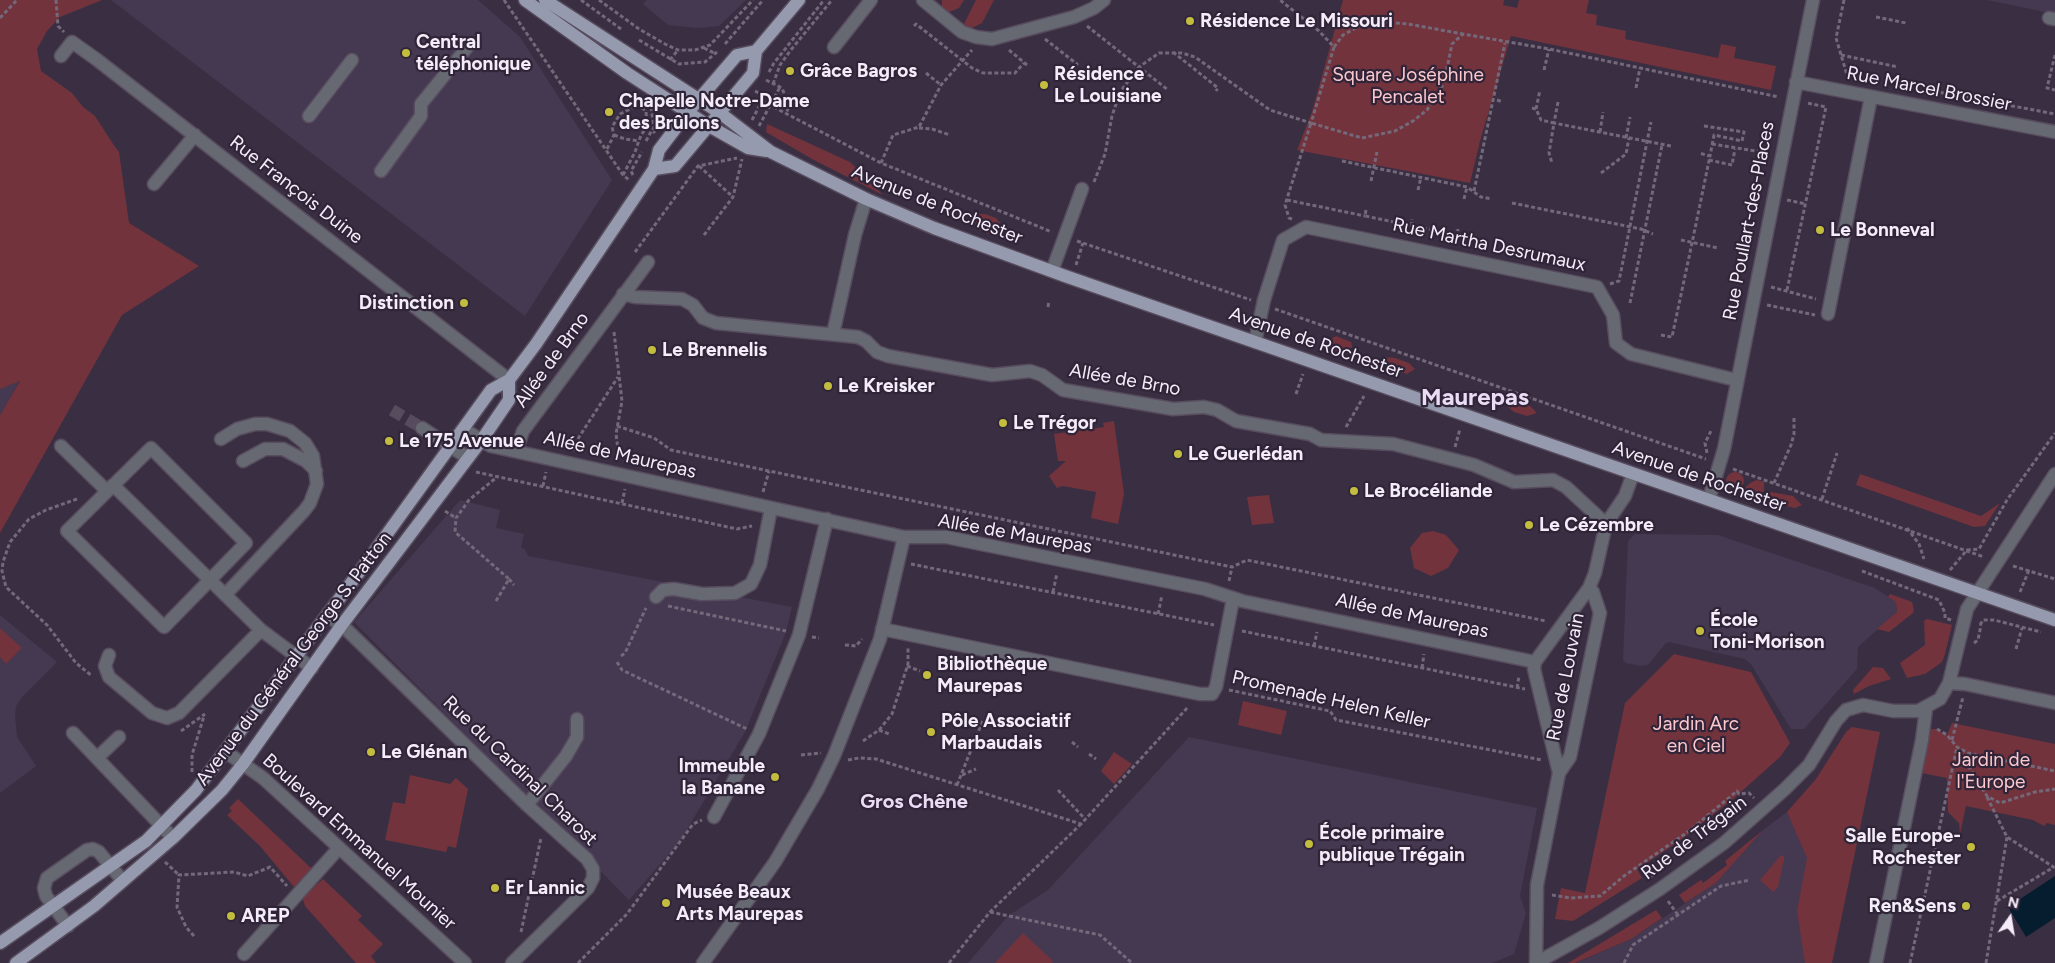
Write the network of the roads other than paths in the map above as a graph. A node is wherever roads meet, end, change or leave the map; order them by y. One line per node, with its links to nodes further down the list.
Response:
1 (525, 0): 16 (main road, Avenue de Rochester)
2 (545, 0): 15 (main road, Avenue de Rochester)
3 (800, 0): 10 (main road, Avenue du Général George S. Patton)
4 (871, 0): 9 (street)
5 (923, 0): 6 (street)
6 (1104, 0)
7 (1813, 0): 13 (street, Rue Poullart-des-Places)
8 (468, 45): 24 (street)
9 (834, 47)
10 (756, 51): 15 (main road, Avenue du Général George S. Patton); 17 (main road)
11 (62, 56): 21 (street, Rue François Duine)
12 (352, 60): 18 (street)
13 (1796, 82): 14 (street, Rue Marcel Brossier); 35 (street, Rue Poullart-des-Places)
14 (1871, 97): 20 (street, Rue Marcel Brossier); 31 (street)
15 (698, 99): 16 (main road, Avenue du Général George S. Patton); 17 (main road, Avenue de Rochester)
16 (688, 112): 19 (main road, Avenue de Rochester); 23 (main road, Avenue du Général George S. Patton)
17 (720, 113): 19 (main road); 22 (main road, Avenue de Rochester)
18 (309, 116)
19 (709, 126): 22 (main road, Avenue de Rochester); 23 (main road)
20 (2055, 132)
21 (195, 135): 25 (street); 34 (street, Rue François Duine)
22 (771, 152): 27 (main road, Avenue de Rochester)
23 (654, 169): 34 (main road, Avenue du Général George S. Patton)
24 (381, 171)
25 (154, 184)
26 (1088, 187): 29 (street)
27 (866, 199): 29 (main road, Avenue de Rochester); 32 (street)
28 (648, 262): 30 (street, Allée de Brno)
29 (1052, 271): 33 (main road, Avenue de Rochester)
30 (623, 294): 32 (street, Allée de Brno); 42 (street, Allée de Brno)
31 (1825, 311)
32 (833, 334): 52 (street, Allée de Brno)
33 (1255, 342): 35 (street, Rue Martha Desrumaux); 46 (main road, Avenue de Rochester)
34 (510, 380): 37 (main road, Avenue du Général George S. Patton); 39 (main road, Avenue du Général George S. Patton)
35 (1736, 380): 49 (street, Rue Poullart-des-Places)
36 (422, 428): 41 (street)
37 (463, 429): 39 (street, Allée de Maurepas); 41 (main road, Avenue du Général George S. Patton)
38 (221, 439): 45 (street)
39 (481, 441): 42 (street, Allée de Maurepas); 43 (main road, Avenue du Général George S. Patton)
40 (61, 446): 48 (street)
41 (450, 446): 43 (street); 60 (main road, Avenue du Général George S. Patton)
42 (516, 451): 50 (street, Allée de Maurepas)
43 (468, 458): 62 (main road, Avenue du Général George S. Patton)
44 (243, 461): 45 (street)
45 (316, 471): 57 (street)
46 (1633, 474): 49 (main road, Avenue de Rochester); 52 (street, Rue de Louvain)
47 (2055, 474): 56 (street)
48 (110, 488): 54 (street); 54 (street); 54 (street)
49 (1709, 499): 56 (main road, Avenue de Rochester)
50 (766, 506): 51 (street, Allée de Maurepas); 59 (street)
51 (827, 519): 53 (street, Allée de Maurepas); 82 (street)
52 (1606, 524): 55 (street, Rue de Louvain)
53 (904, 537): 58 (street, Allée de Maurepas); 63 (street)
54 (210, 580): 57 (street)
55 (1588, 588): 67 (street, Rue de Louvain); 80 (street, Rue de Louvain)
56 (1976, 592): 61 (main road, Avenue de Rochester); 69 (street)
57 (225, 595): 64 (street)
58 (1233, 599): 63 (street); 67 (street, Allée de Maurepas)
59 (656, 602)
60 (327, 615): 62 (street, Rue du Cardinal Charost); 66 (main road, Avenue du Général George S. Patton)
61 (2055, 620)
62 (341, 626): 68 (main road, Avenue du Général George S. Patton); 81 (street, Rue du Cardinal Charost)
63 (882, 629): 95 (street)
64 (260, 630): 66 (street); 71 (street)
65 (109, 655): 71 (street)
66 (296, 657): 68 (street); 77 (main road, Avenue du Général George S. Patton)
67 (1536, 662): 80 (street, Rue de Louvain)
68 (312, 668): 79 (main road, Avenue du Général George S. Patton)
69 (1949, 683): 72 (street); 73 (street)
70 (184, 689): 71 (street)
71 (195, 697)
72 (2055, 703)
73 (1926, 709): 96 (street, Rue de Trégain); 97 (street)
74 (577, 719): 81 (street)
75 (73, 733): 78 (street)
76 (119, 736): 78 (street)
77 (226, 752): 79 (street, Boulevard Emmanuel Mounier); 83 (main road, Avenue du Général George S. Patton)
78 (96, 758): 83 (street)
79 (243, 764): 84 (main road, Avenue du Général George S. Patton); 85 (street, Boulevard Emmanuel Mounier)
80 (1558, 768): 96 (street, Rue de Louvain)
81 (527, 805): 94 (street, Rue du Cardinal Charost)
82 (714, 817)
83 (162, 827): 84 (street); 86 (main road, Avenue du Général George S. Patton)
84 (173, 838): 87 (main road, Avenue du Général George S. Patton)
85 (339, 848): 91 (street); 93 (street, Boulevard Emmanuel Mounier)
86 (111, 867): 87 (street); 88 (main road, Avenue du Général George S. Patton); 88 (street)
87 (123, 881): 89 (main road, Avenue du Général George S. Patton)
88 (52, 907): 89 (street); 90 (main road)
89 (68, 926): 92 (main road, Avenue du Général George S. Patton)
90 (0, 943)
91 (244, 954)
92 (16, 963)
93 (465, 963)
94 (512, 963)
95 (703, 963)
96 (1536, 963)
97 (1876, 963)

